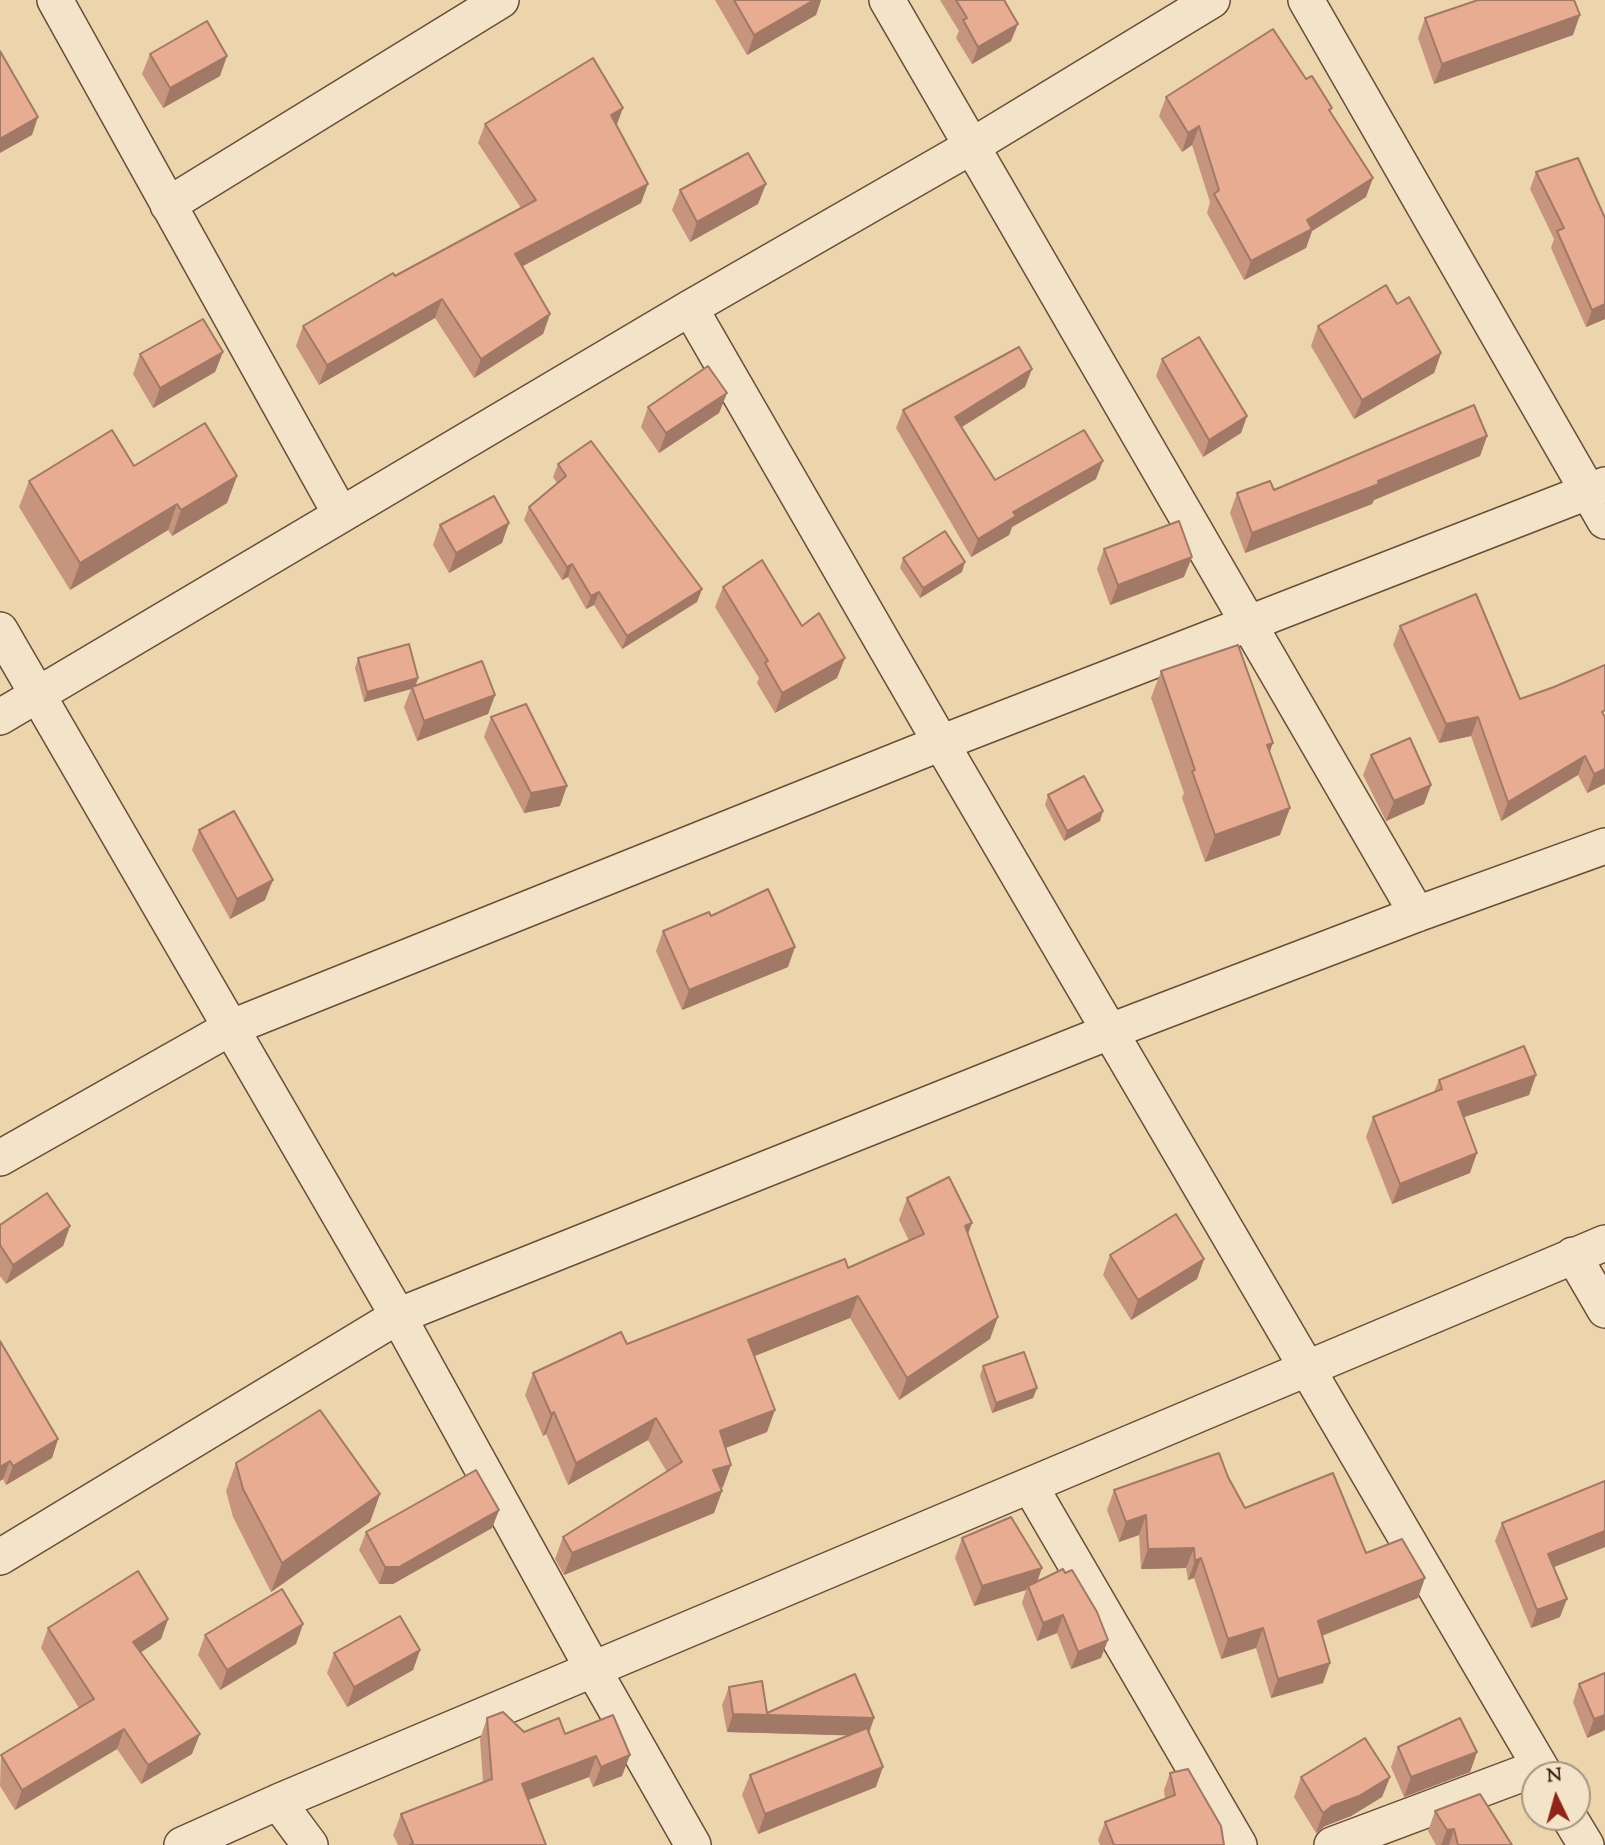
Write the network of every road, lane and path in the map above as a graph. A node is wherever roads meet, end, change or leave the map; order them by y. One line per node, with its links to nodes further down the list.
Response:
1 (55, 0): 7 (street)
2 (500, 0): 7 (street)
3 (887, 0): 6 (street)
4 (1212, 0): 6 (street)
5 (1306, 0): 9 (street)
6 (972, 146): 8 (street); 11 (street)
7 (168, 205): 10 (street)
8 (690, 308): 10 (street); 15 (street)
9 (1599, 499): 11 (street)
10 (341, 515): 13 (street)
11 (1248, 623): 15 (street); 17 (street)
12 (0, 630): 13 (street)
13 (37, 695): 14 (street); 18 (street)
14 (0, 717)
15 (941, 743): 18 (street); 19 (street)
16 (1605, 846): 17 (street)
17 (1417, 914): 19 (street)
18 (230, 1027): 20 (street); 23 (street)
19 (1111, 1031): 23 (street); 24 (street)
20 (0, 1158)
21 (1589, 1249): 22 (street); 24 (street)
22 (1605, 1310)
23 (398, 1316): 26 (street); 27 (street)
24 (1308, 1368): 25 (street); 28 (street)
25 (1030, 1486): 27 (street); 34 (street)
26 (0, 1557)
27 (594, 1671): 30 (street); 33 (street)
28 (1536, 1761)
29 (1521, 1778): 35 (street)
30 (278, 1802): 31 (street); 32 (street)
31 (182, 1845)
32 (310, 1845)
33 (693, 1845)
34 (1239, 1845)
35 (1332, 1845)

